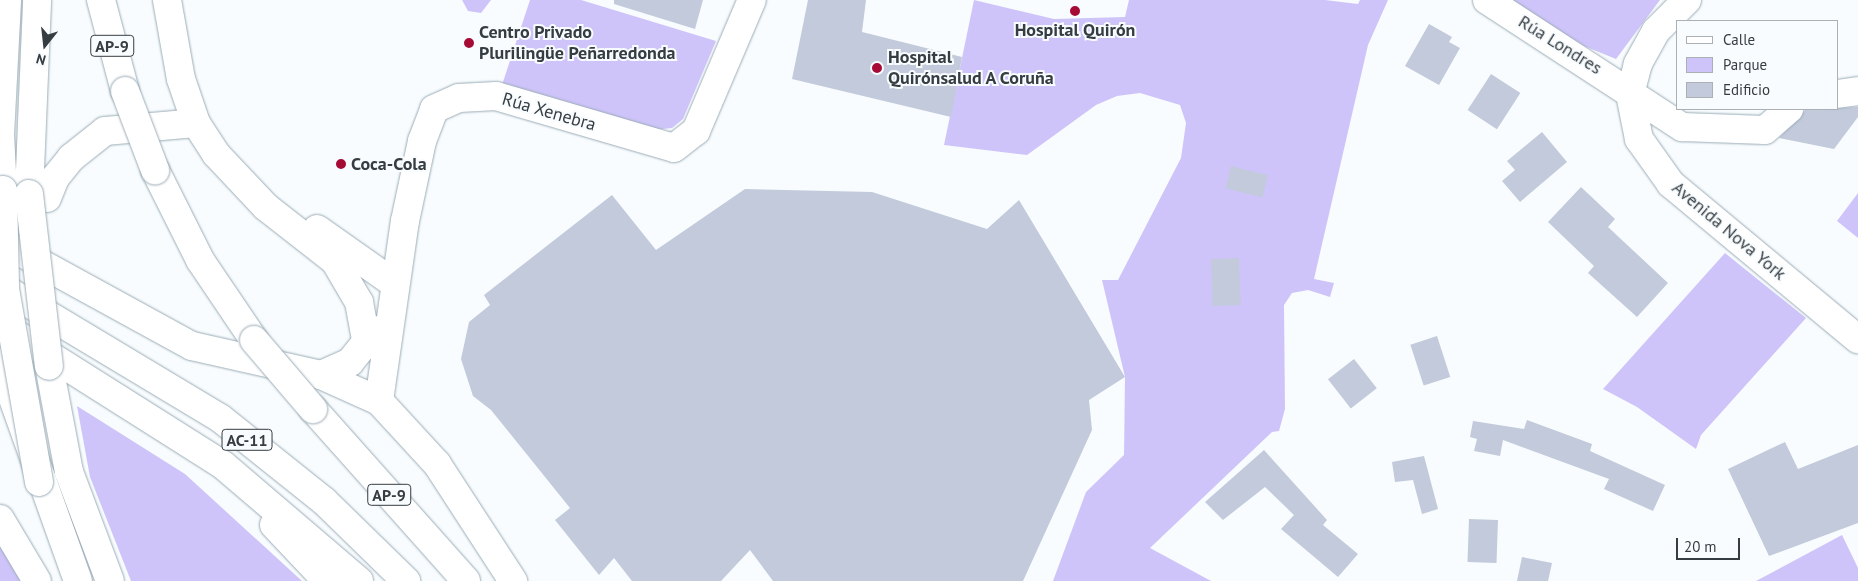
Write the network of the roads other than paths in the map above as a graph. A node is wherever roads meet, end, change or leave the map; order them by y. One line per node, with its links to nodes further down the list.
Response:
1 (8, 0): 13 (main road)
2 (37, 0): 13 (main road)
3 (101, 0): 34 (main road, AP-9, bridge)
4 (167, 0): 12 (main road)
5 (752, 0): 14 (main road, Rúa Xenebra)
6 (1487, 0): 9 (main road, Rúa Londres)
7 (1687, 0): 9 (main road, Avenida Nova York)
8 (1858, 91): 10 (main road)
9 (1630, 94): 11 (main road, Rúa Londres); 20 (main road, Avenida Nova York)
10 (1838, 94)
11 (1788, 110)
12 (196, 123): 13 (main road); 16 (main road)
13 (26, 194): 26 (main road, bridge); 30 (main road, bridge)
14 (405, 221): 16 (main road); 17 (main road, Rúa Xenebra)
15 (0, 240): 23 (main road)
16 (341, 253): 17 (main road); 21 (main road)
17 (396, 284): 21 (main road, Rúa Xenebra); 24 (main road, Rúa Xenebra)
18 (0, 286): 33 (main road, AC-11)
19 (0, 324): 25 (main road, AC-11)
20 (1858, 340)
21 (367, 345): 23 (main road, Rúa Xenebra)
22 (0, 362): 26 (main road, bridge)
23 (321, 375): 24 (main road)
24 (379, 401): 35 (main road)
25 (223, 465): 31 (main road); 32 (main road, AC-11)
26 (39, 482): 29 (main road)
27 (0, 519): 28 (main road)
28 (37, 581)
29 (78, 581)
30 (110, 581)
31 (327, 581)
32 (359, 581)
33 (406, 581)
34 (466, 581)
35 (513, 581)

